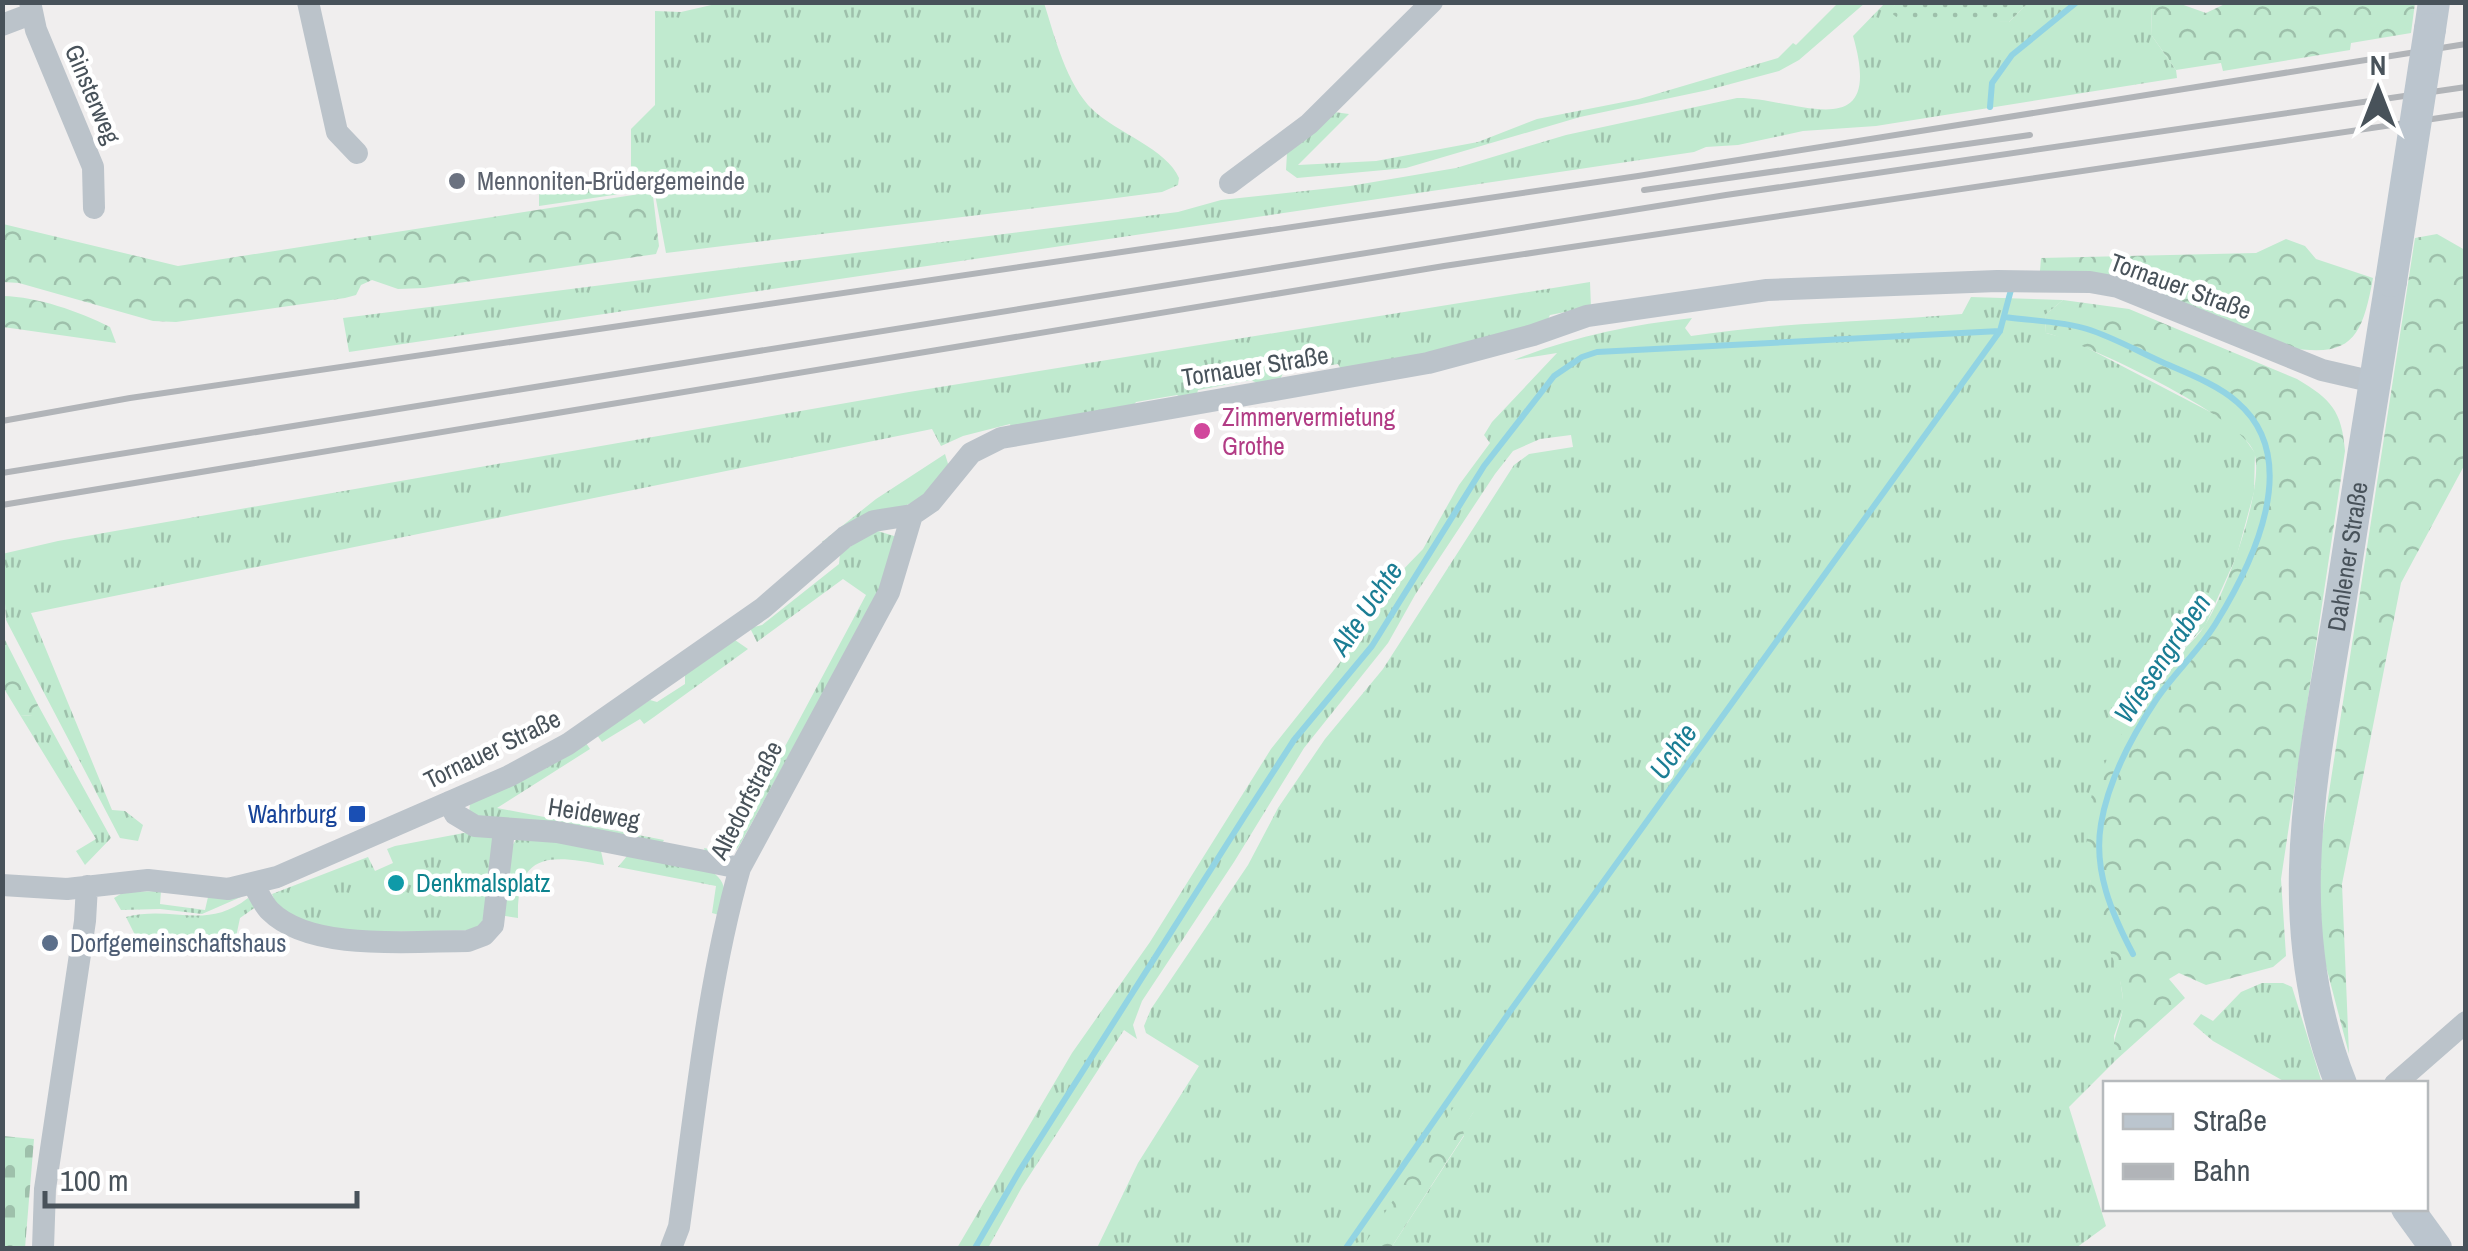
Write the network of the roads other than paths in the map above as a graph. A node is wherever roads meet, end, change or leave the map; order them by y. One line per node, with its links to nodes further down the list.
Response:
1 (308, 2): 6 (street)
2 (1432, 2): 7 (street)
3 (30, 5): 5 (street); 8 (street, Ginsterweg)
4 (2432, 16): 9 (street, Dahlener Straße, bridge)
5 (2, 25)
6 (356, 152)
7 (1230, 183)
8 (94, 208)
9 (2374, 382): 10 (street, Tornauer Straße); 18 (street, Dahlener Straße)
10 (912, 514): 11 (street, Tornauer Straße); 13 (street, Altedorfstraße)
11 (449, 802): 12 (street, Heideweg); 15 (street, Tornauer Straße)
12 (504, 830): 13 (street, Heideweg); 15 (street)
13 (740, 868): 22 (street, Altedorfstraße)
14 (2, 884): 16 (street, Tornauer Straße)
15 (253, 884): 16 (street, Tornauer Straße)
16 (87, 886): 21 (street)
17 (2466, 1022): 19 (street)
18 (2340, 1081)
19 (2398, 1081)
20 (2408, 1211): 23 (street)
21 (43, 1248)
22 (671, 1248)
23 (2436, 1248)

